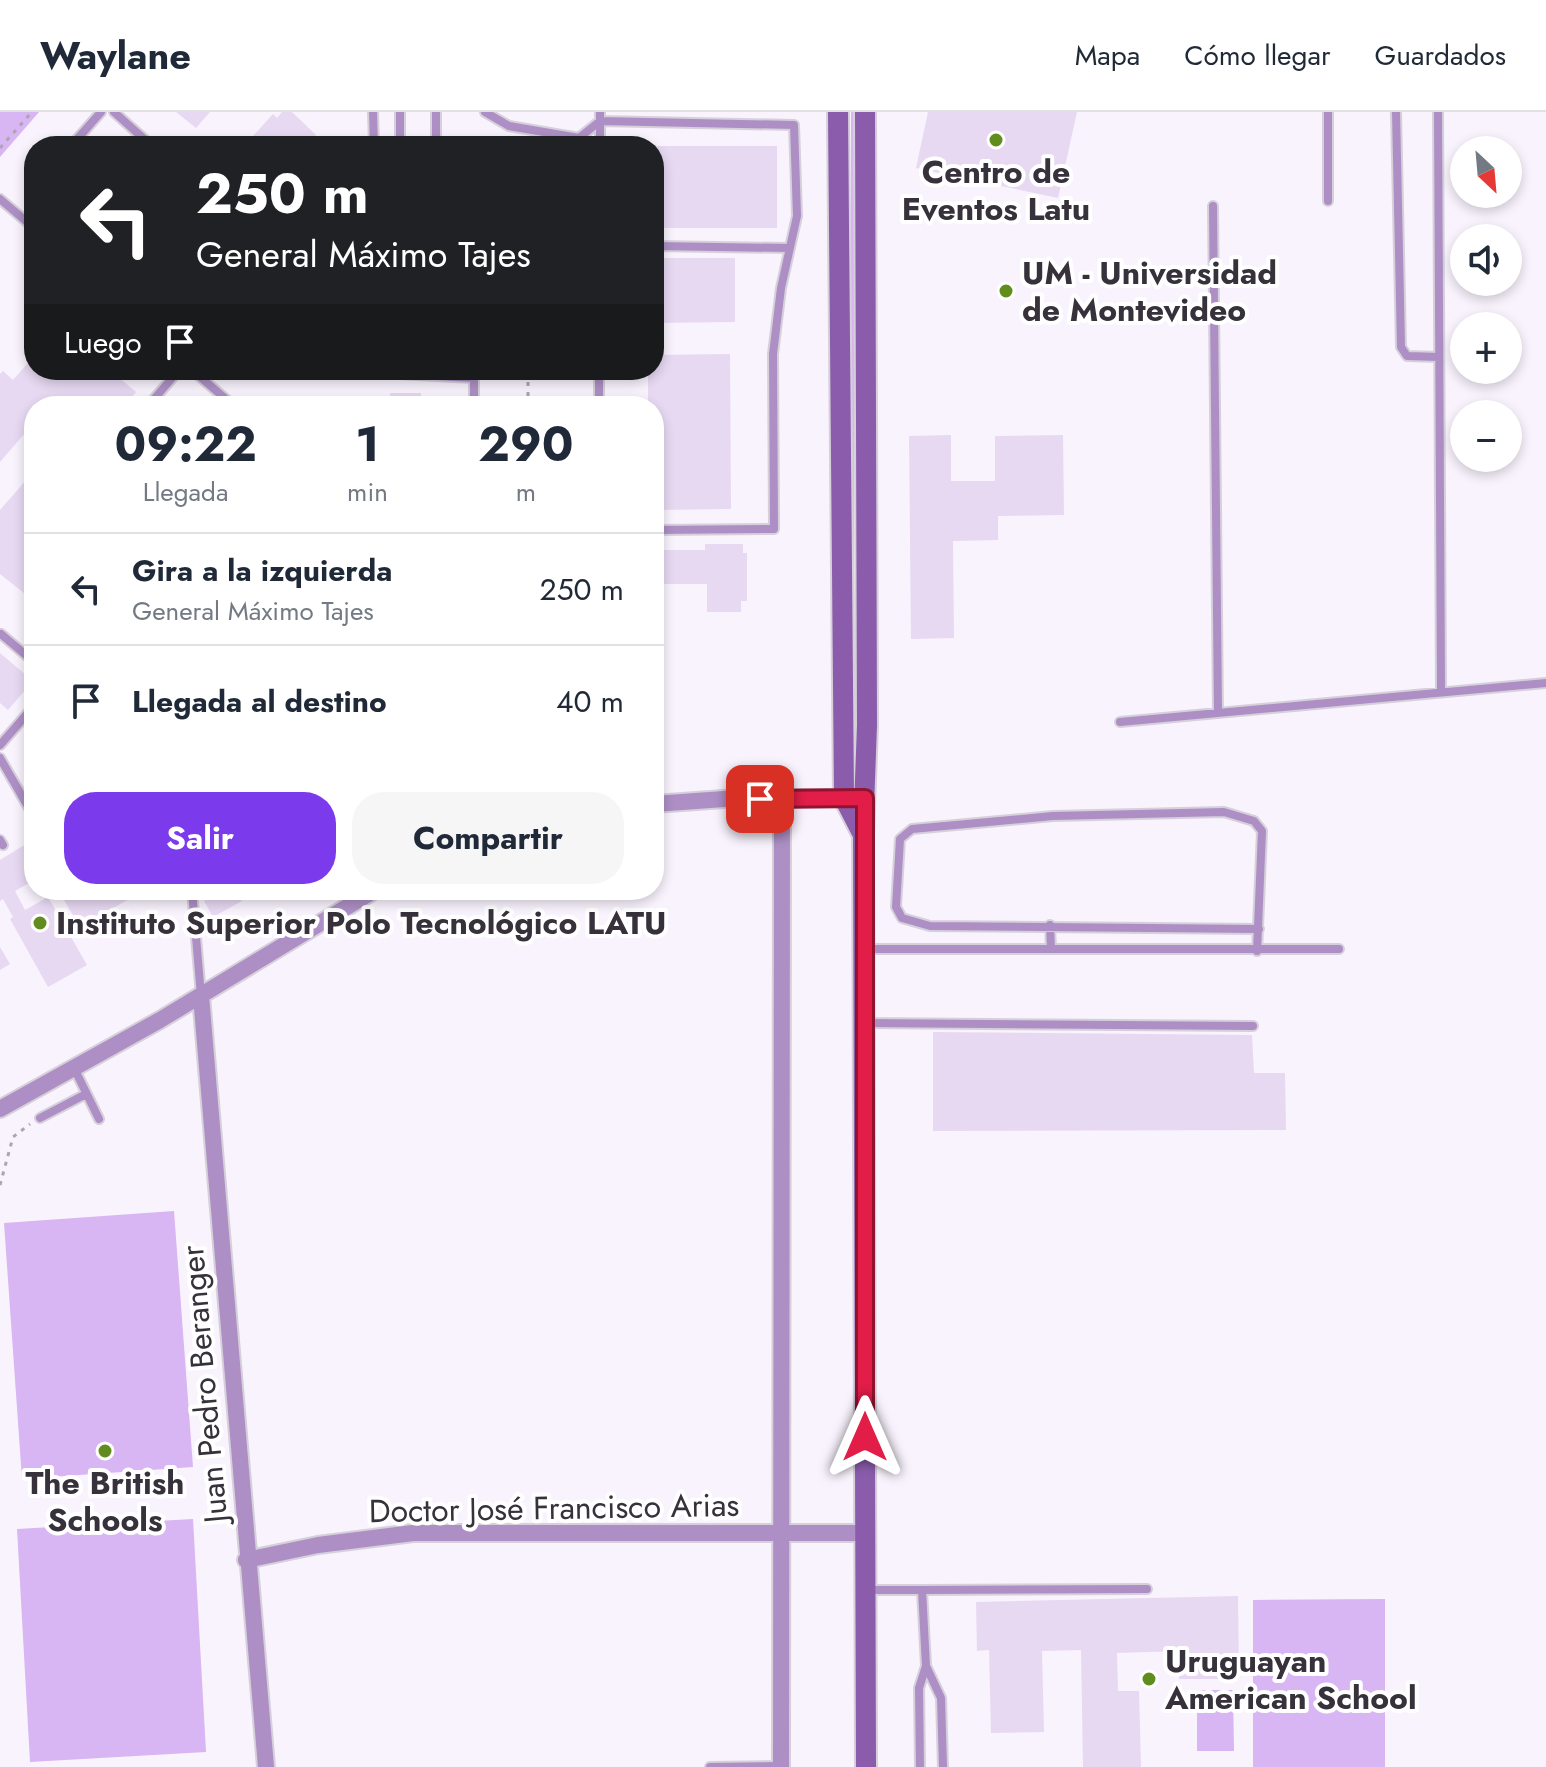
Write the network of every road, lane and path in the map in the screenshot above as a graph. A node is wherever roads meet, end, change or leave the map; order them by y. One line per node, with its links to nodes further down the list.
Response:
1 (32, 112): 21 (path)
2 (101, 112): 14 (lane)
3 (114, 112): 15 (lane)
4 (373, 112): 16 (lane)
5 (400, 112): 17 (lane)
6 (436, 112): 18 (lane)
7 (485, 112): 19 (lane)
8 (838, 112): 43 (street)
9 (865, 112): 44 (street)
10 (1328, 112): 23 (lane)
11 (1396, 112): 28 (lane)
12 (1438, 112): 28 (lane)
13 (600, 117): 20 (lane); 27 (lane)
14 (80, 136)
15 (141, 136)
16 (374, 136)
17 (400, 136)
18 (436, 136)
19 (567, 136)
20 (581, 136)
21 (0, 148)
22 (0, 199): 25 (lane)
23 (1328, 201)
24 (1213, 206): 38 (lane)
25 (24, 219)
26 (664, 246): 27 (lane)
27 (789, 248): 33 (lane)
28 (1439, 357): 37 (lane)
29 (171, 380): 31 (lane)
30 (204, 380): 32 (lane)
31 (159, 396)
32 (222, 396)
33 (664, 530)
34 (1, 634): 35 (lane)
35 (24, 654)
36 (1546, 683): 37 (lane)
37 (1441, 692): 38 (lane)
38 (1218, 713): 40 (lane)
39 (24, 717): 41 (lane)
40 (1120, 722)
41 (2, 740)
42 (0, 758): 45 (lane)
43 (844, 798): 44 (street); 46 (street); 48 (street)
44 (865, 798): 48 (street)
45 (24, 800)
46 (782, 800): 47 (street); 66 (street)
47 (664, 803)
48 (863, 835): 53 (street)
49 (193, 900): 57 (lane)
50 (359, 900): 57 (street)
51 (1050, 925): 52 (lane); 52 (lane); 54 (lane)
52 (1259, 929): 56 (lane)
53 (865, 949): 54 (lane); 58 (street)
54 (1051, 949): 56 (lane)
55 (1339, 949): 56 (lane)
56 (1257, 951)
57 (201, 996): 60 (street); 68 (street, Juan Pedro Beranger)
58 (864, 1023): 59 (lane); 67 (street)
59 (1253, 1026)
60 (74, 1068): 61 (lane); 62 (street)
61 (86, 1094): 63 (lane); 64 (lane)
62 (0, 1109)
63 (40, 1118): 65 (path)
64 (99, 1119)
65 (0, 1185)
66 (782, 1532): 67 (street, Doctor José Francisco Arias); 68 (street, Doctor José Francisco Arias); 73 (street)
67 (866, 1533): 70 (street)
68 (246, 1560): 74 (street, Juan Pedro Beranger)
69 (1147, 1589): 71 (lane)
70 (866, 1590): 71 (lane); 76 (street)
71 (922, 1590): 72 (lane)
72 (926, 1666): 77 (lane); 78 (lane)
73 (781, 1766): 75 (lane)
74 (266, 1767)
75 (710, 1767)
76 (866, 1767)
77 (920, 1767)
78 (943, 1767)

